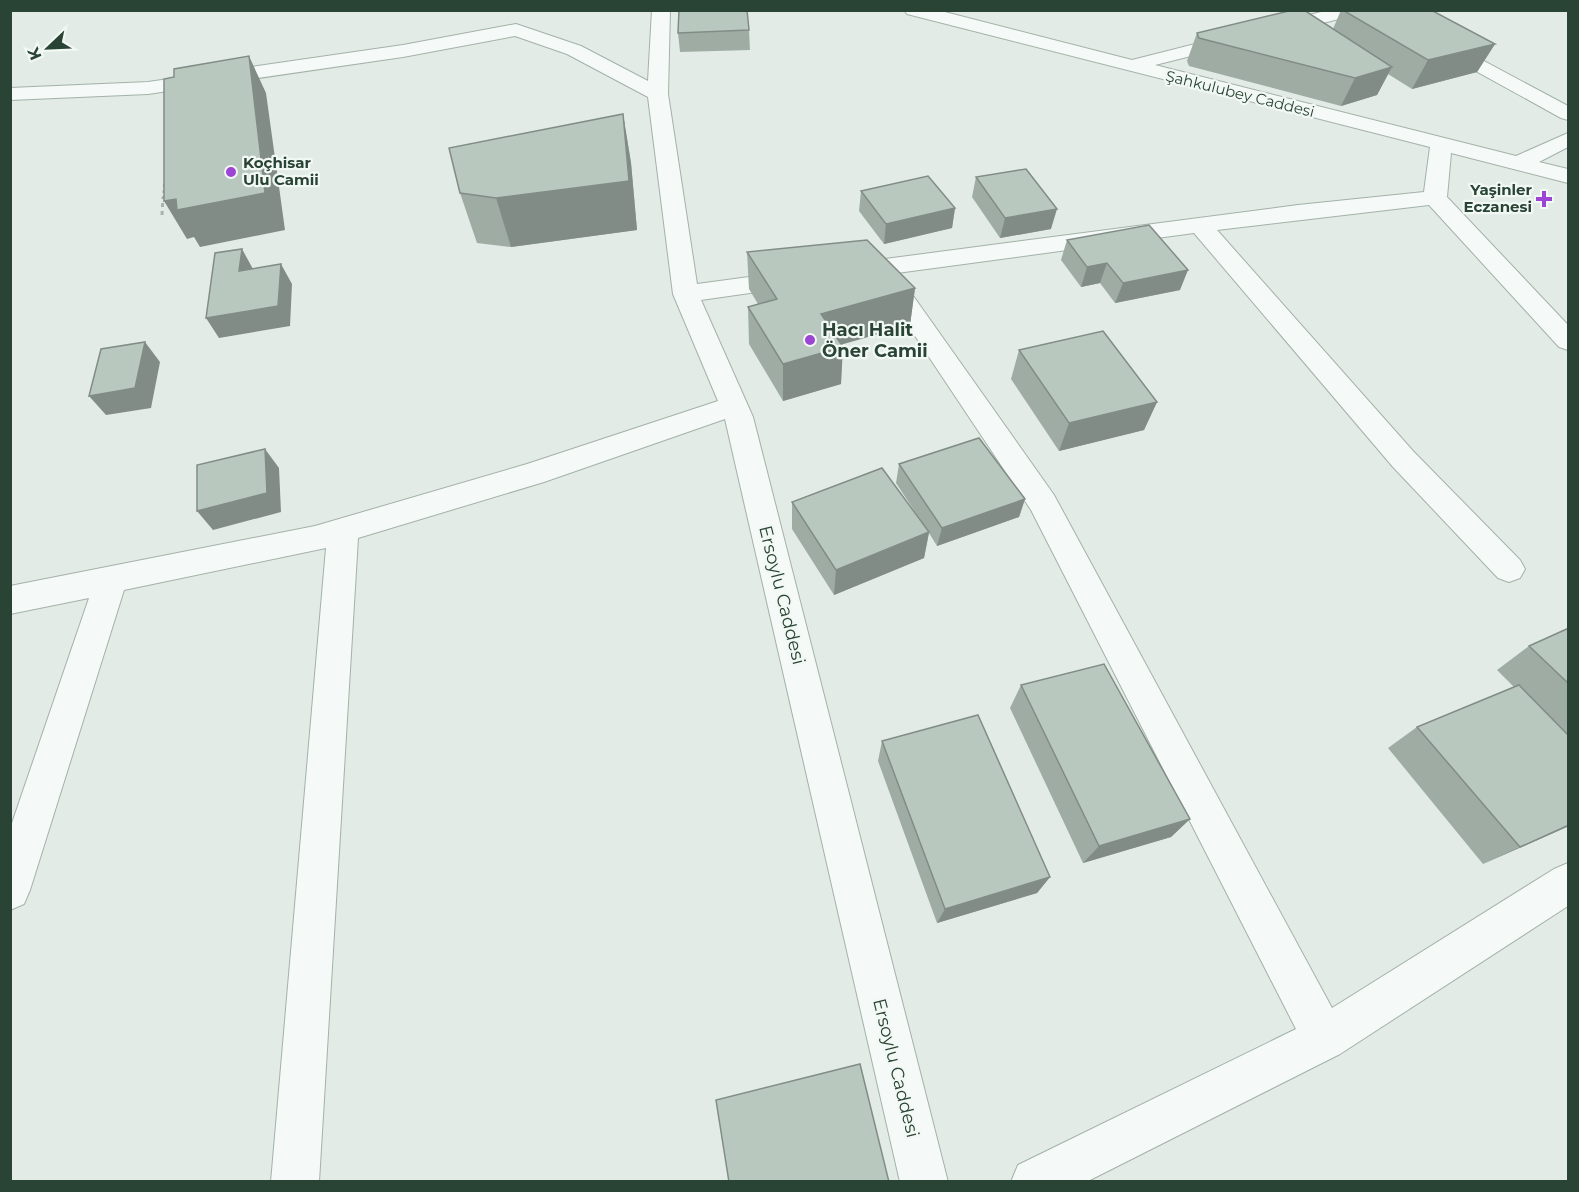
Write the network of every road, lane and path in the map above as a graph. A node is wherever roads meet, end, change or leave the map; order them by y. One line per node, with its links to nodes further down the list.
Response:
1 (661, 10): 7 (street, Ersoylu Caddesi)
2 (913, 10): 5 (street, Şahkulubey Caddesi)
3 (1353, 10): 5 (street)
4 (1426, 36): 8 (street)
5 (1130, 66): 10 (street, Şahkulubey Caddesi)
6 (10, 94): 7 (street)
7 (658, 94): 18 (street, Ersoylu Caddesi)
8 (1569, 114)
9 (1569, 139): 11 (street)
10 (1441, 145): 11 (street, Şahkulubey Caddesi); 14 (street)
11 (1517, 164): 12 (street, Şahkulubey Caddesi)
12 (1569, 176)
13 (164, 180): 15 (path)
14 (1435, 198): 16 (street); 19 (street)
15 (162, 215)
16 (1200, 225): 17 (street); 22 (street)
17 (881, 267): 18 (street); 27 (street)
18 (686, 294): 20 (street, Ersoylu Caddesi)
19 (1569, 341)
20 (734, 406): 21 (street); 29 (street, Ersoylu Caddesi)
21 (343, 531): 23 (street); 28 (street)
22 (1509, 569)
23 (111, 580): 24 (street); 26 (street)
24 (10, 600)
25 (1569, 883): 27 (street)
26 (10, 890)
27 (1324, 1038): 30 (street)
28 (295, 1182)
29 (924, 1182)
30 (1035, 1182)

